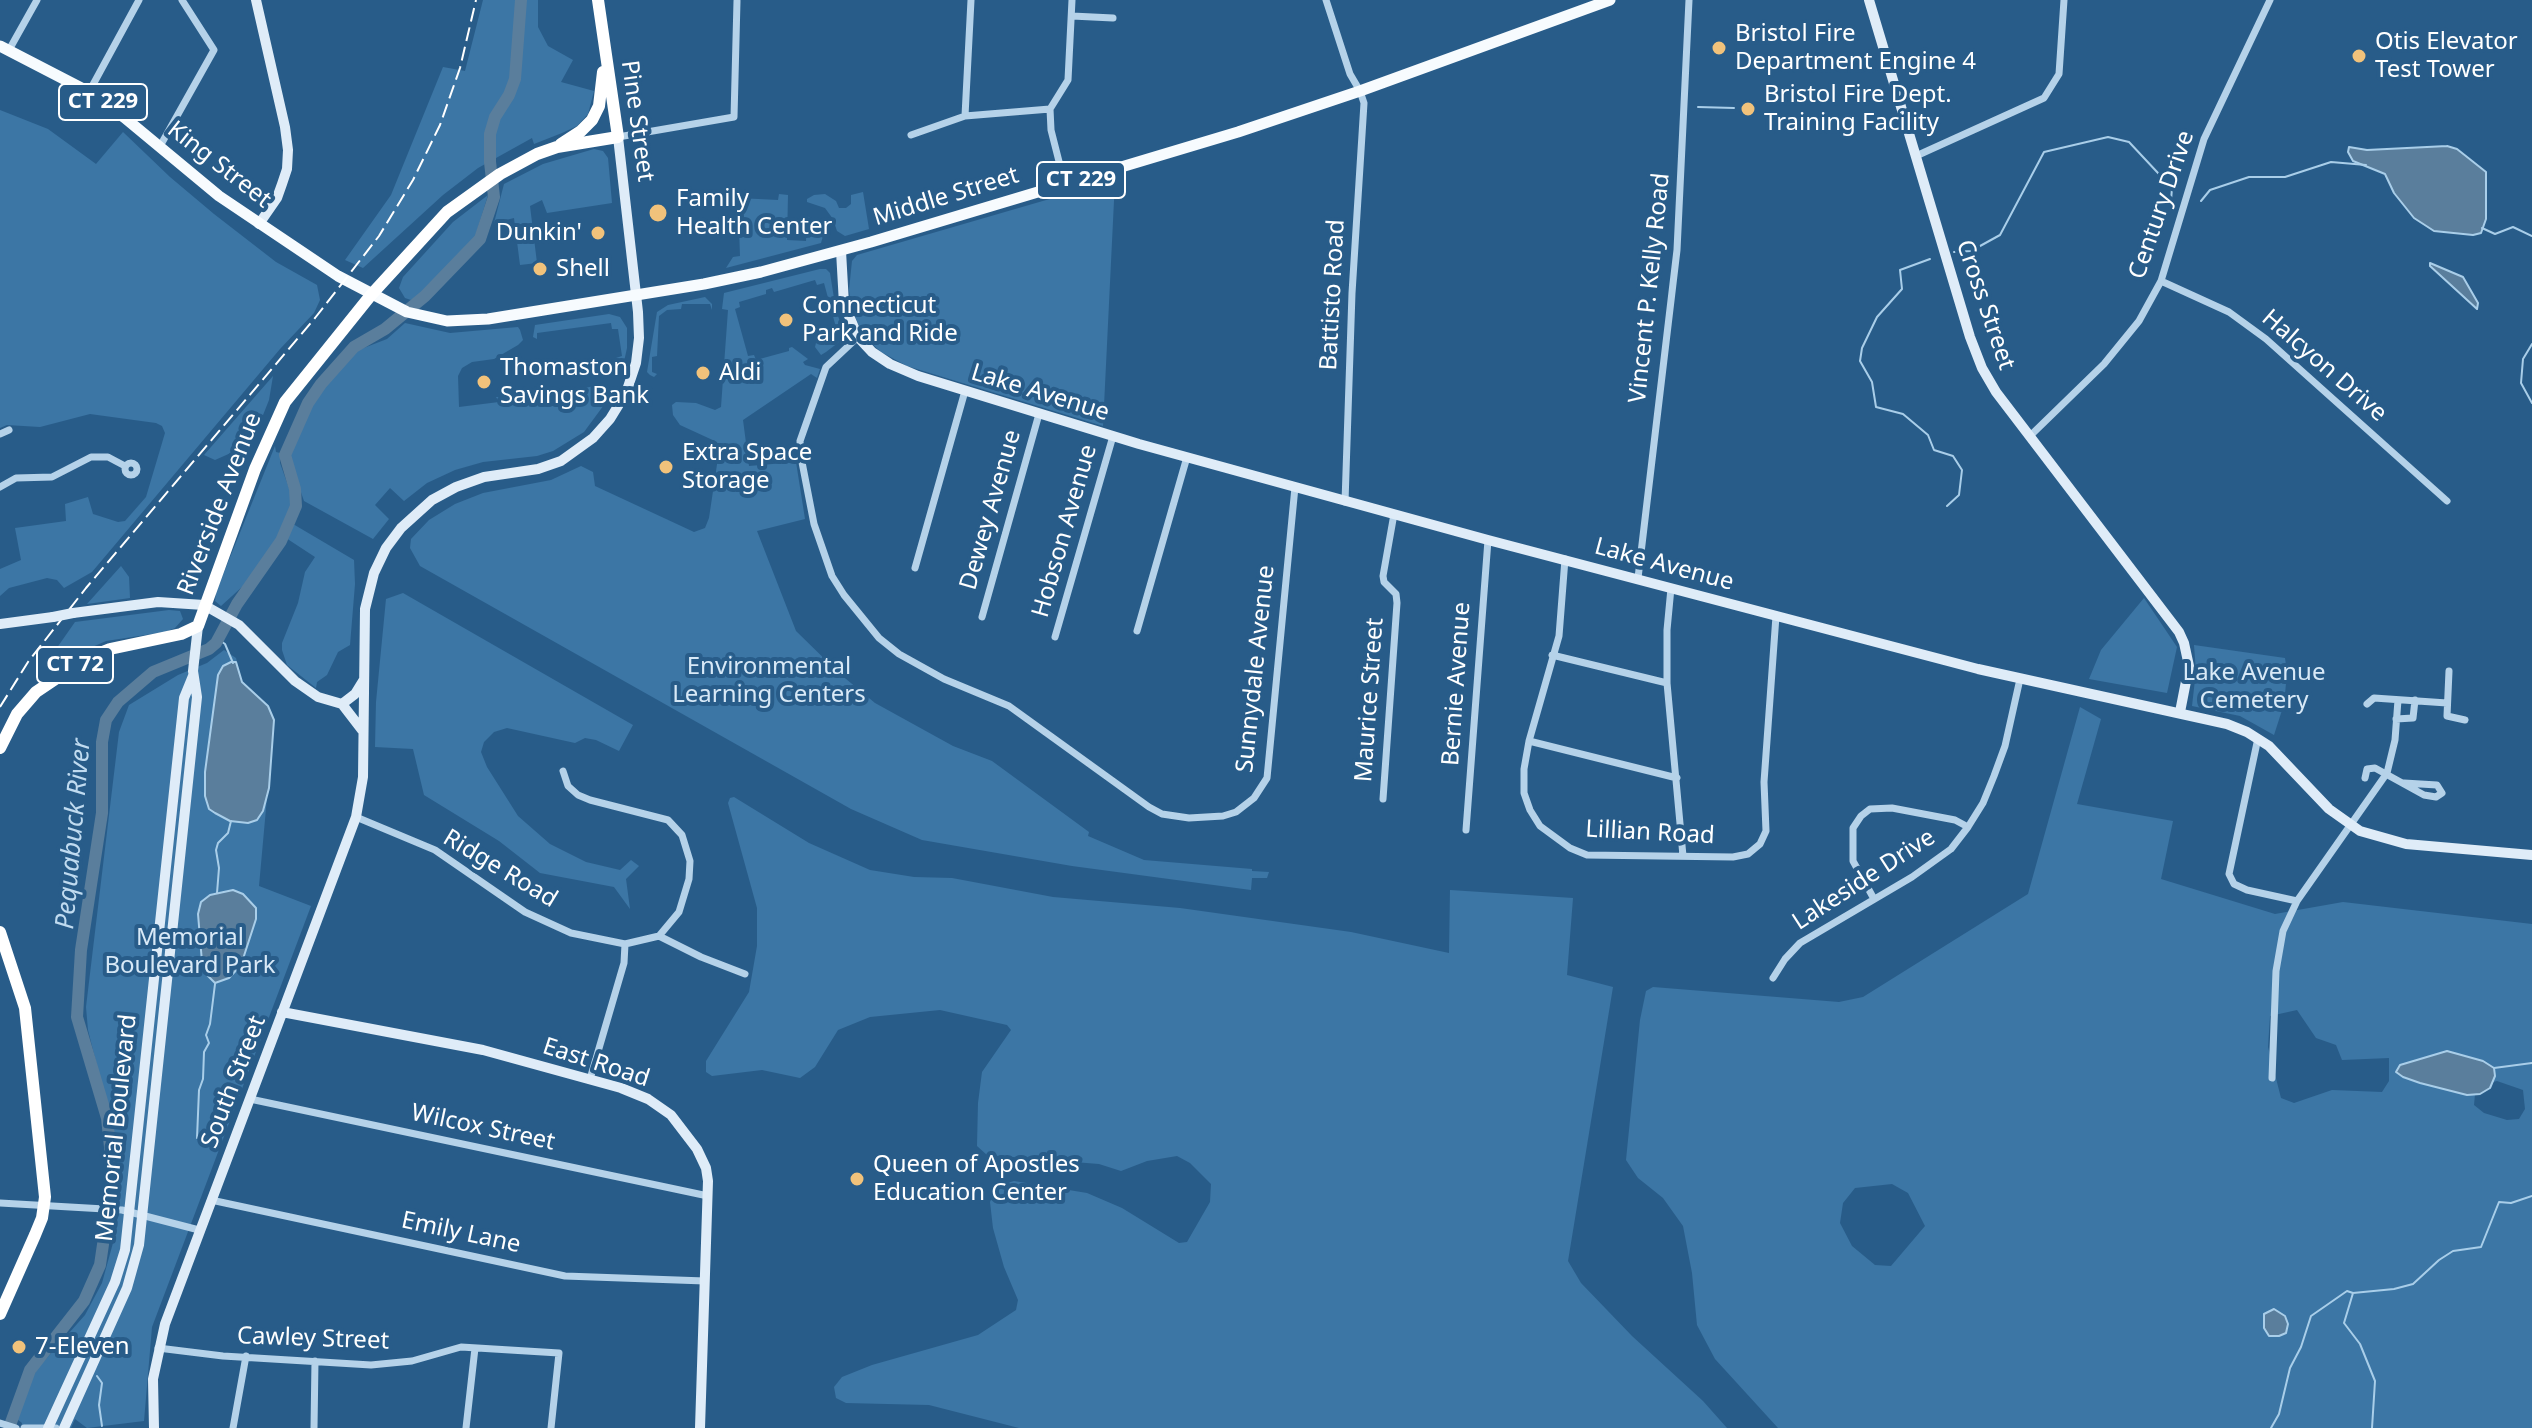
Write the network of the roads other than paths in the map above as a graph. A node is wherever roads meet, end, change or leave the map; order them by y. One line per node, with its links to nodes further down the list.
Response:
1 (37, 0): 17 (street)
2 (139, 0): 20 (street)
3 (182, 0): 26 (street)
4 (256, 0): 29 (main road)
5 (598, 0): 18 (highway, Pine Street)
6 (971, 0): 22 (street)
7 (1072, 0): 15 (street)
8 (1326, 0): 19 (street)
9 (1610, 0): 19 (main road, Middle Street / CT 229)
10 (1689, 0): 51 (street, Vincent P. Kelly Road)
11 (1869, 0): 27 (main road, Cross Street)
12 (2064, 0): 27 (street)
13 (2270, 0): 31 (street, Century Drive)
14 (737, 1): 24 (street)
15 (1072, 16): 16 (street); 21 (street)
16 (1113, 18)
17 (5, 48): 20 (main road, King Street / CT 229)
18 (604, 49): 24 (highway, Pine Street); 25 (highway)
19 (1360, 91): 28 (main road, Middle Street / CT 229); 46 (street, Battisto Road)
20 (89, 92): 26 (main road, King Street / CT 229)
21 (1050, 109): 22 (street); 28 (street)
22 (965, 116): 23 (street)
23 (911, 135)
24 (618, 137): 25 (highway, Riverside Avenue); 33 (main road, Pine Street)
25 (557, 147): 32 (highway, Riverside Avenue)
26 (159, 148): 29 (main road, King Street / CT 229)
27 (1916, 156): 40 (main road, Cross Street)
28 (1065, 185): 30 (main road, Middle Street / CT 229)
29 (259, 224): 32 (main road, King Street / CT 229)
30 (841, 251): 33 (main road, Middle Street / CT 229); 34 (main road, Lake Avenue)
31 (2161, 281): 40 (street, Century Drive); 45 (street, Halcyon Drive)
32 (371, 295): 33 (main road, Middle Street / CT 229); 53 (highway, Riverside Avenue)
33 (637, 295): 64 (main road, Pine Street)
34 (858, 337): 35 (main road, Lake Avenue); 44 (street, Sunnydale Avenue)
35 (965, 391): 36 (main road, Lake Avenue); 50 (street)
36 (1039, 414): 39 (main road, Lake Avenue); 55 (street, Dewey Avenue)
37 (9, 430): 38 (street)
38 (0, 434)
39 (1113, 436): 41 (main road, Lake Avenue); 59 (street, Hobson Avenue)
40 (2030, 436): 71 (main road, Cross Street)
41 (1187, 457): 44 (main road, Lake Avenue); 58 (street)
42 (125, 466): 43 (street)
43 (0, 487)
44 (1295, 487): 46 (main road, Lake Avenue)
45 (2447, 501)
46 (1345, 502): 47 (main road, Lake Avenue)
47 (1394, 514): 48 (main road, Lake Avenue); 83 (street, Maurice Street)
48 (1488, 540): 49 (main road, Lake Avenue); 87 (street, Bernie Avenue)
49 (1565, 559): 51 (main road, Lake Avenue); 60 (street, Lillian Road)
50 (915, 568)
51 (1638, 578): 52 (main road, Lake Avenue)
52 (1671, 588): 54 (main road, Lake Avenue); 65 (street)
53 (204, 605): 56 (main road, bridge); 57 (highway, Riverside Avenue); 69 (main road)
54 (1776, 616): 63 (main road, Lake Avenue); 89 (street, Lillian Road)
55 (982, 617)
56 (0, 624)
57 (198, 626): 62 (main road, Memorial Boulevard); 77 (highway, Riverside Avenue / CT 72)
58 (1137, 631)
59 (1055, 637)
60 (1552, 655): 65 (street); 76 (street, Lillian Road)
61 (2449, 671): 68 (street)
62 (193, 674): 105 (main road, Memorial Boulevard); 106 (main road, Memorial Boulevard)
63 (2020, 679): 71 (main road, Lake Avenue); 86 (street, Lakeside Drive)
64 (363, 680): 69 (main road); 74 (main road, South Street)
65 (1667, 683): 80 (street)
66 (2398, 700): 67 (street); 70 (street); 72 (street)
67 (2415, 700): 68 (street); 72 (street)
68 (2447, 703): 73 (street)
69 (342, 704): 74 (main road)
70 (2367, 704)
71 (2180, 712): 75 (main road, Lake Avenue)
72 (2396, 719): 79 (street)
73 (2465, 720)
74 (363, 733): 84 (main road, South Street)
75 (2258, 738): 85 (main road, Lake Avenue); 91 (street)
76 (1529, 741): 80 (street); 89 (street, Lillian Road)
77 (0, 748)
78 (563, 771): 93 (street)
79 (2387, 773): 81 (street); 82 (street); 85 (street)
80 (1677, 778): 89 (street)
81 (2365, 778)
82 (2404, 783)
83 (1383, 799)
84 (356, 817): 94 (street, Ridge Road); 97 (main road, South Street)
85 (2352, 826): 88 (main road, Lake Avenue); 91 (street)
86 (1968, 827): 90 (street, Lakeside Drive); 90 (street)
87 (1466, 830)
88 (2532, 855)
89 (1683, 856)
90 (1874, 899): 96 (street, Lakeside Drive)
91 (2297, 901): 98 (street)
92 (0, 932): 104 (highway)
93 (659, 936): 94 (street, Ridge Road); 95 (street)
94 (625, 944): 99 (street)
95 (745, 974)
96 (1773, 978)
97 (282, 1012): 99 (main road, East Road); 100 (main road, South Street)
98 (2272, 1078)
99 (590, 1079): 101 (main road, East Road)
100 (250, 1099): 101 (street, Wilcox Street); 102 (main road, South Street)
101 (708, 1196): 108 (main road, East Road)
102 (211, 1200): 107 (main road, South Street); 108 (street, Emily Lane)
103 (0, 1203): 104 (street)
104 (44, 1206): 105 (street); 109 (highway)
105 (124, 1211): 106 (street); 117 (main road, Memorial Boulevard)
106 (142, 1216): 107 (street); 119 (main road, Memorial Boulevard)
107 (199, 1230): 110 (main road, South Street)
108 (705, 1281): 125 (main road, East Road)
109 (0, 1314)
110 (158, 1348): 112 (street, Cawley Street); 120 (main road, South Street)
111 (475, 1348): 113 (street, Cawley Street); 123 (street); 124 (street, Cawley Street)
112 (246, 1356): 113 (street, Cawley Street); 121 (street)
113 (315, 1361): 122 (street)
114 (0, 1423): 115 (street)
115 (16, 1428)
116 (24, 1428): 117 (street)
117 (48, 1428): 118 (street)
118 (56, 1428)
119 (64, 1428)
120 (154, 1428)
121 (233, 1428)
122 (314, 1428)
123 (466, 1428)
124 (551, 1428)
125 (700, 1428)

